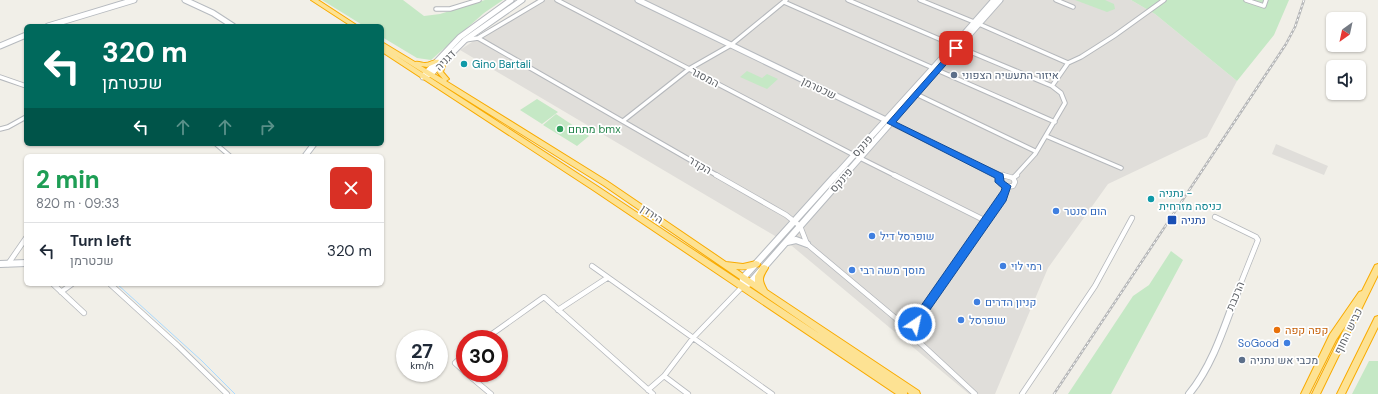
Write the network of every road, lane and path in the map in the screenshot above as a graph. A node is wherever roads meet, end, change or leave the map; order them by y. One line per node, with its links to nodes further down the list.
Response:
1 (134, 0): 25 (street)
2 (185, 0): 26 (street)
3 (307, 0): 27 (highway)
4 (314, 0): 28 (highway)
5 (479, 0): 21 (street)
6 (511, 0): 38 (street, דגניה)
7 (522, 0): 22 (street, דגניה)
8 (542, 0): 23 (street)
9 (557, 0): 40 (street, המסגר)
10 (638, 0): 33 (street, שכטרמן)
11 (848, 0): 34 (street)
12 (920, 0): 24 (street)
13 (1000, 0): 24 (street, פינקס)
14 (1056, 0): 20 (street)
15 (1164, 0): 39 (street)
16 (1246, 0): 17 (street)
17 (1266, 0)
18 (785, 1): 33 (street); 41 (street)
19 (991, 1): 24 (street)
20 (1073, 7)
21 (436, 9)
22 (506, 11): 23 (street); 31 (street, דגניה)
23 (502, 23): 30 (street)
24 (976, 23): 34 (street, פינקס); 39 (street)
25 (55, 24)
26 (230, 24)
27 (344, 24)
28 (352, 24)
29 (24, 36): 35 (street)
30 (478, 38): 31 (street); 49 (street, הקדר)
31 (465, 40): 38 (street, דגניה)
32 (384, 45): 37 (highway, הירדן)
33 (731, 45): 40 (street); 50 (street, שכטרמן)
34 (956, 45): 41 (street, פינקס); 45 (street)
35 (0, 46)
36 (384, 50): 42 (highway, הירדן)
37 (410, 61): 38 (highway); 42 (highway, הירדן)
38 (440, 61): 42 (street, דגניה); 46 (highway)
39 (1068, 62): 45 (street)
40 (689, 69): 49 (street); 57 (street, המסגר)
41 (935, 69): 47 (street, פינקס); 50 (street, פנקס); 51 (street)
42 (427, 74): 46 (highway, הירדן); 80 (highway, הירדן)
43 (0, 77): 44 (street)
44 (24, 85)
45 (1052, 86): 51 (street)
46 (460, 91): 71 (highway, הירדן)
47 (916, 94): 50 (street, פינקס); 55 (street)
48 (24, 118): 52 (street)
49 (623, 121): 65 (street, הקדר)
50 (888, 122): 57 (street, פנקס); 58 (street, פינקס); 60 (street, שכטרמן)
51 (1055, 122): 53 (street)
52 (0, 129)
53 (1046, 136): 55 (street); 59 (street)
54 (218, 146): 56 (street)
55 (1036, 151): 61 (street)
56 (228, 154)
57 (854, 155): 65 (street, פנקס)
58 (860, 158): 66 (street); 67 (street, פינקס)
59 (1121, 168)
60 (1000, 177): 61 (street); 62 (street)
61 (1013, 178): 62 (street)
62 (1006, 186): 66 (street)
63 (1132, 218): 110 (street)
64 (1216, 218): 82 (street, הרכבת)
65 (794, 222): 67 (street, הקדר); 75 (street, פנקס)
66 (986, 222): 89 (street)
67 (800, 226): 69 (street, פינקס); 70 (street)
68 (24, 241): 74 (street)
69 (786, 242): 70 (street); 77 (street, פינקס)
70 (807, 244): 93 (street)
71 (719, 262): 75 (highway); 80 (highway, הירדן)
72 (24, 263): 74 (street)
73 (0, 264): 74 (street)
74 (8, 264)
75 (756, 264): 80 (street)
76 (592, 266): 79 (street)
77 (764, 268): 81 (street, פינקס); 87 (highway)
78 (1377, 270): 112 (highway); 113 (highway, כביש החוף)
79 (607, 278): 88 (street); 97 (street)
80 (742, 282): 81 (highway, הירדן); 97 (street); 107 (highway, הירדן)
81 (750, 283): 87 (highway, הירדן)
82 (1240, 285): 111 (street, הרכבת)
83 (55, 286): 86 (street)
84 (69, 286): 86 (street)
85 (112, 286): 102 (street)
86 (61, 292): 90 (street)
87 (772, 298): 108 (highway, הירדן)
88 (558, 310): 96 (street); 101 (street)
89 (922, 312): 91 (street); 94 (street)
90 (84, 313)
91 (911, 317): 93 (street); 94 (street)
92 (1378, 318): 114 (highway, כביש החוף)
93 (899, 321): 95 (street)
94 (914, 325): 95 (street); 98 (street)
95 (904, 328): 98 (street)
96 (498, 330)
97 (693, 338): 99 (street); 106 (street)
98 (916, 339): 109 (street)
99 (664, 376): 101 (street); 105 (street)
100 (477, 382): 103 (street)
101 (648, 390): 104 (street)
102 (227, 394)
103 (491, 394)
104 (653, 394)
105 (688, 394)
106 (772, 394)
107 (903, 394)
108 (916, 394)
109 (975, 394)
110 (1022, 394)
111 (1189, 394)
112 (1306, 394)
113 (1316, 394)
114 (1341, 394)

